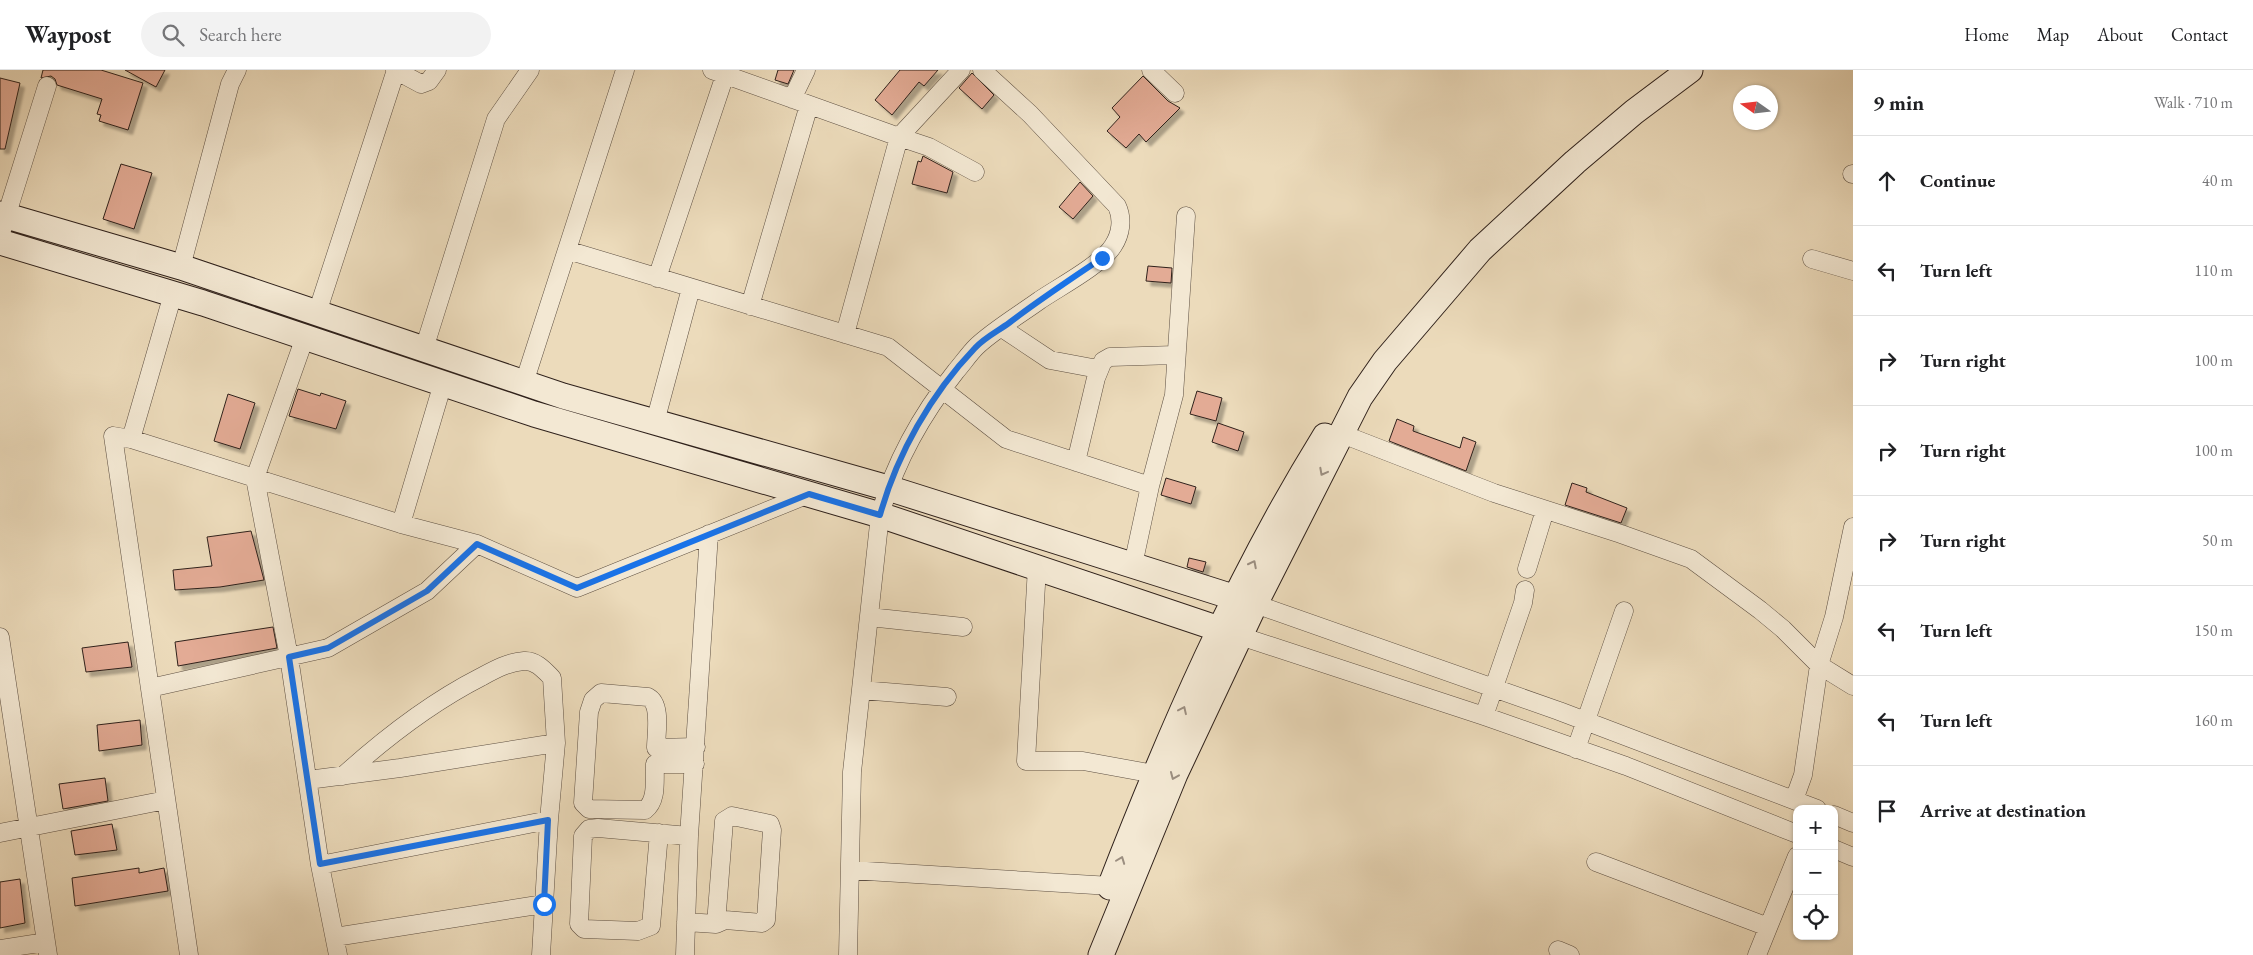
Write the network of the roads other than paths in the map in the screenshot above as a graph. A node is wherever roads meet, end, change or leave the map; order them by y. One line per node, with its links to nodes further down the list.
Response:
1 (237, 70): 23 (street)
2 (395, 70): 3 (street); 29 (street)
3 (437, 70)
4 (530, 70): 33 (street)
5 (625, 70): 21 (street)
6 (806, 70): 14 (street)
7 (962, 70): 16 (street)
8 (982, 70): 30 (street)
9 (1151, 70): 13 (street)
10 (1690, 70): 40 (street)
11 (719, 72): 14 (street); 25 (street)
12 (47, 86): 19 (street)
13 (1175, 93)
14 (792, 98): 15 (street)
15 (810, 105): 16 (street); 28 (street)
16 (899, 137): 17 (street); 31 (street)
17 (974, 172)
18 (1186, 216): 34 (street)
19 (2, 222): 23 (street)
20 (0, 242): 27 (street)
21 (567, 250): 25 (street); 36 (street)
22 (1812, 259): 24 (street)
23 (181, 267): 29 (street)
24 (1853, 271)
25 (657, 278): 26 (street)
26 (691, 288): 28 (street); 39 (street)
27 (173, 294): 32 (street); 41 (street)
28 (750, 306): 31 (street)
29 (317, 313): 33 (street)
30 (1002, 328): 35 (street); 38 (street)
31 (845, 334): 38 (street)
32 (305, 337): 37 (street); 43 (street)
33 (424, 349): 36 (street)
34 (1176, 355): 35 (street); 44 (street)
35 (1098, 369): 42 (street)
36 (524, 382): 39 (street)
37 (443, 383): 46 (street); 49 (street)
38 (941, 390): 42 (street); 45 (street)
39 (655, 422): 45 (street)
40 (1339, 430): 47 (street); 58 (street)
41 (131, 439): 43 (street); 67 (street)
42 (1076, 462): 44 (street)
43 (255, 478): 49 (street); 64 (street)
44 (1150, 486): 53 (street)
45 (888, 488): 48 (street); 53 (street)
46 (809, 494): 48 (street); 51 (street)
47 (1545, 510): 55 (street); 65 (street)
48 (880, 515): 54 (street); 60 (street)
49 (401, 524): 52 (street)
50 (1853, 527): 65 (street)
51 (709, 534): 52 (street); 77 (street)
52 (477, 544): 64 (street)
53 (1126, 563): 57 (street); 58 (street)
54 (1037, 566): 57 (street); 78 (street)
55 (1527, 569)
56 (1525, 590): 68 (street)
57 (1114, 594): 62 (street)
58 (1246, 600): 62 (street); 68 (street)
59 (1624, 612): 72 (street)
60 (869, 617): 61 (street); 69 (street)
61 (963, 627)
62 (1230, 633): 71 (street); 78 (street, one-way to 62); 112 (street, one-way to 112)
63 (0, 637): 73 (street)
64 (289, 657): 67 (street); 80 (street)
65 (1819, 666): 66 (street); 82 (street)
66 (1853, 686)
67 (150, 688): 81 (street)
68 (1493, 688): 71 (street); 72 (street)
69 (861, 690): 70 (street); 97 (street)
70 (948, 697)
71 (1484, 716): 75 (street)
72 (1586, 721): 75 (street); 82 (street)
73 (7, 737): 87 (street)
74 (556, 743): 79 (street); 79 (street); 85 (street)
75 (1576, 749): 88 (street)
76 (656, 756): 76 (street); 77 (street)
77 (695, 756): 91 (street)
78 (1154, 774): 98 (street, one-way to 78)
79 (343, 776): 80 (street)
80 (308, 780): 95 (street)
81 (166, 800): 87 (street); 106 (street)
82 (1794, 800): 83 (street)
83 (1807, 805)
84 (1838, 817): 86 (street)
85 (548, 820): 95 (street); 99 (street)
86 (1853, 823)
87 (29, 828): 89 (street); 105 (street)
88 (1793, 832)
89 (0, 833)
90 (659, 833): 90 (street); 91 (street)
91 (689, 836): 100 (street)
92 (1836, 850): 93 (street)
93 (1853, 857)
94 (1596, 862): 102 (street)
95 (320, 864): 103 (street)
96 (1793, 866): 102 (street)
97 (850, 870): 98 (street); 110 (street)
98 (1111, 886): 111 (street)
99 (544, 904): 103 (street); 108 (street)
100 (686, 922): 101 (street); 109 (street)
101 (716, 924): 101 (street)
102 (1768, 928): 113 (street)
103 (334, 937): 107 (street)
104 (0, 949): 105 (street)
105 (47, 949)
106 (189, 955)
107 (338, 955)
108 (540, 955)
109 (685, 955)
110 (848, 955)
111 (1085, 955)
112 (1101, 955)
113 (1757, 955)

